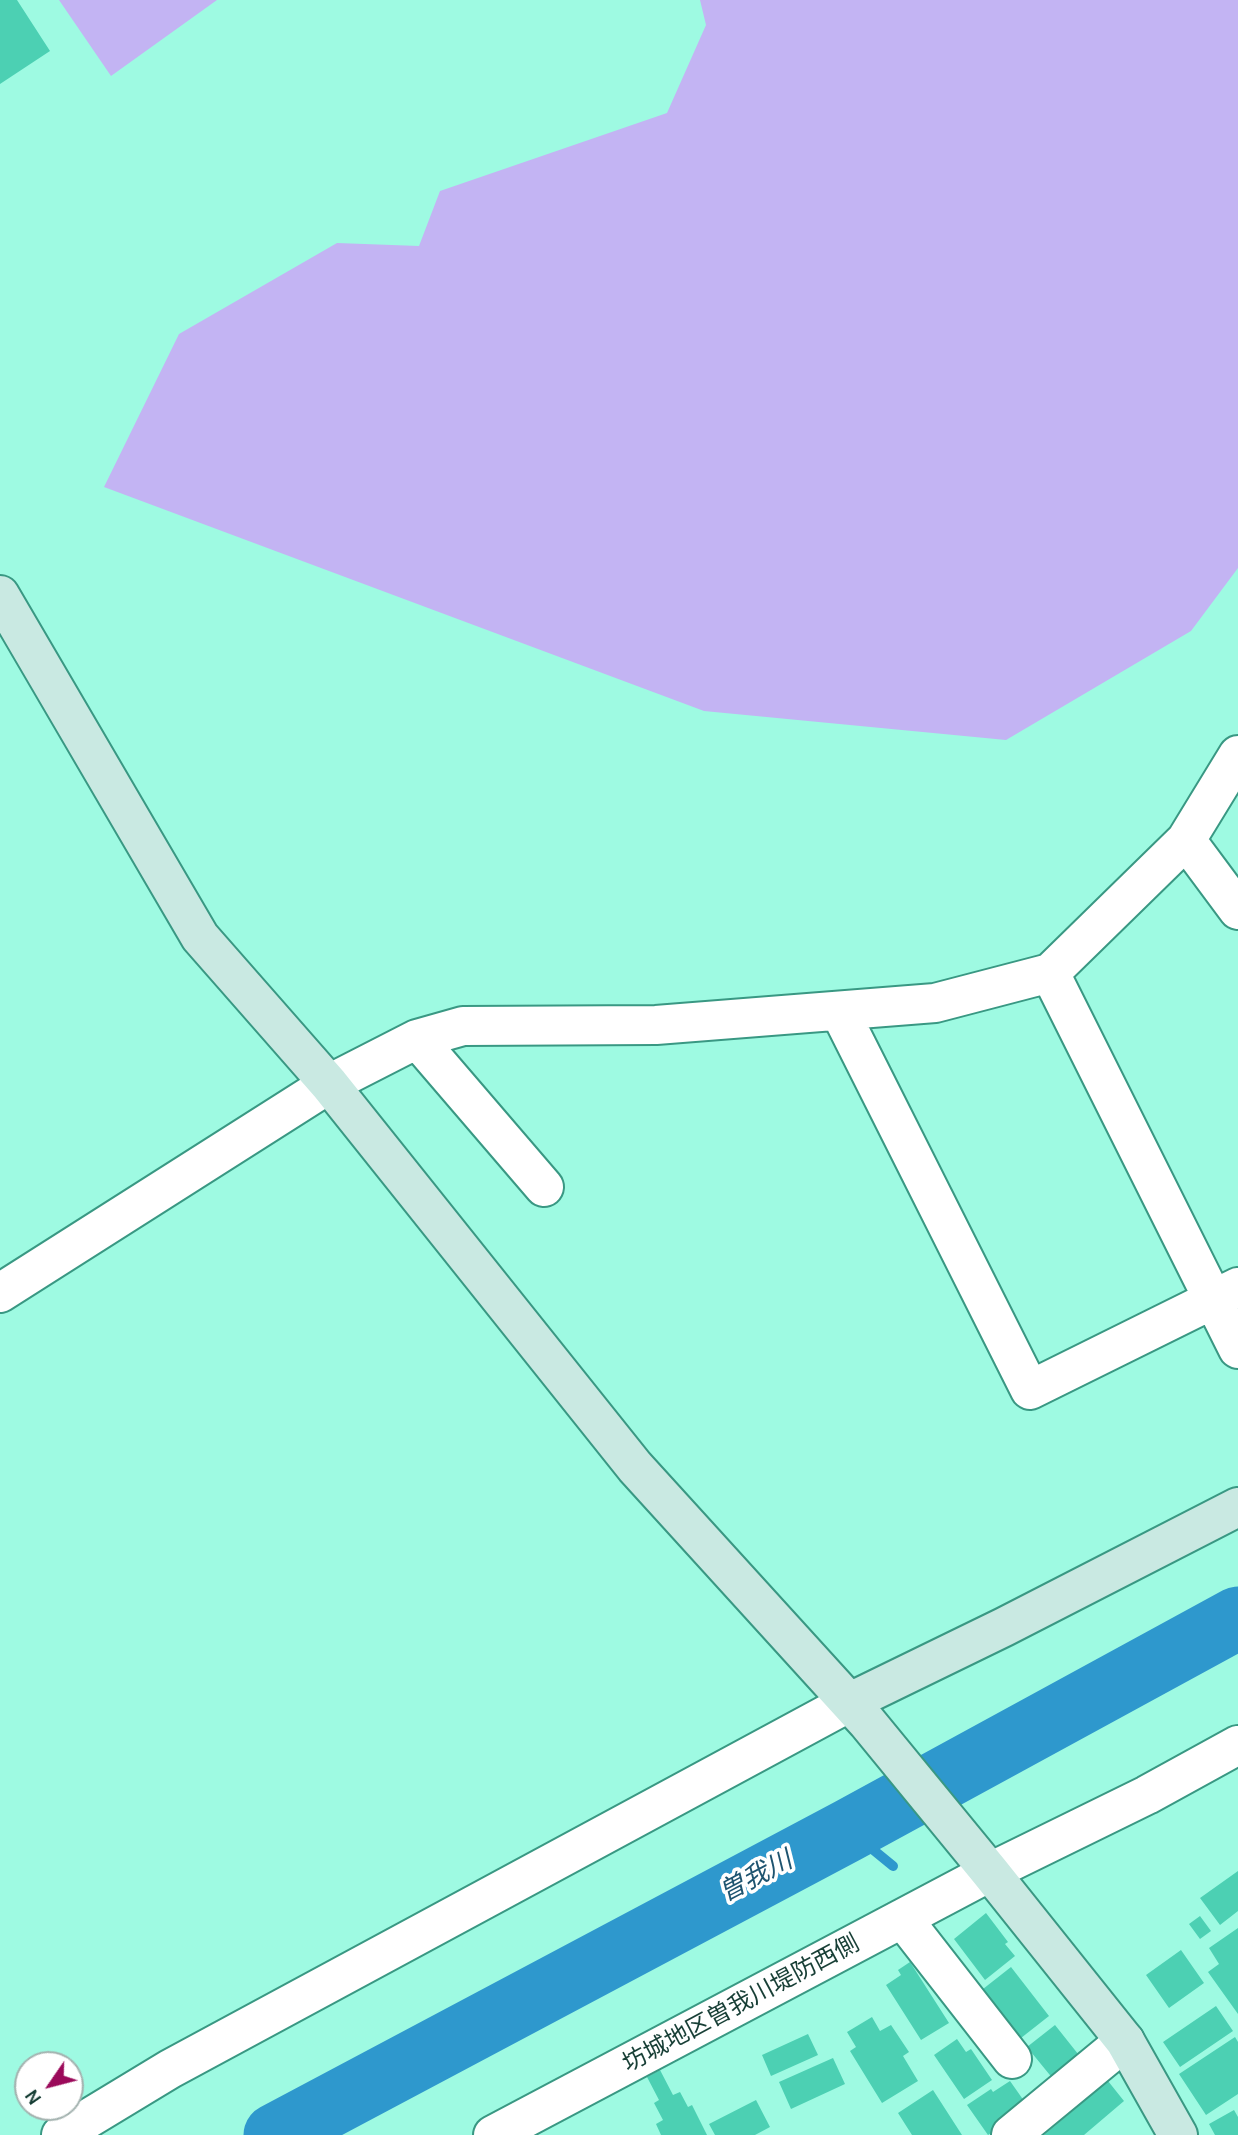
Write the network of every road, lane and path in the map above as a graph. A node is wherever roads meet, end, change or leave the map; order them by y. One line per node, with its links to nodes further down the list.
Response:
1 (0, 595): 8 (street)
2 (1235, 769): 3 (street)
3 (1186, 840): 4 (street); 5 (street)
4 (1238, 909)
5 (1050, 973): 6 (street); 11 (street)
6 (840, 1012): 7 (street); 11 (street)
7 (416, 1039): 8 (street); 9 (street)
8 (329, 1084): 10 (street); 14 (street)
9 (544, 1187)
10 (0, 1293)
11 (1226, 1293): 12 (street)
12 (1238, 1349)
13 (1238, 1507): 14 (street)
14 (858, 1712): 16 (street); 20 (street)
15 (1238, 1745): 16 (street, 坊城地区曽我川堤防西側)
16 (985, 1866): 17 (street, 坊城地区曽我川堤防西側); 18 (street)
17 (903, 1919): 19 (street); 21 (street, 坊城地区曽我川堤防西側)
18 (1125, 2041): 22 (street); 23 (street)
19 (1012, 2059)
20 (61, 2135)
21 (493, 2135)
22 (1011, 2135)
23 (1178, 2135)

